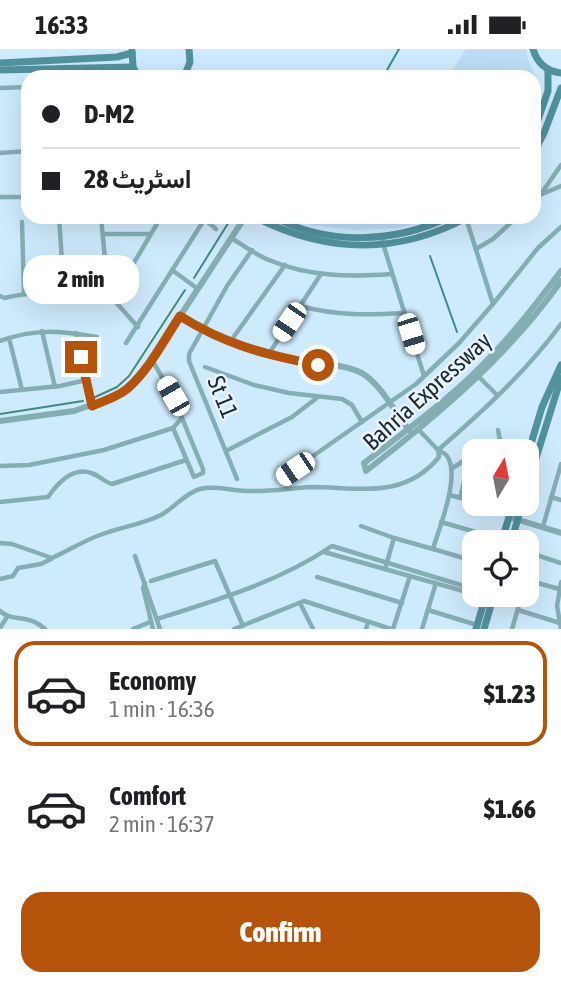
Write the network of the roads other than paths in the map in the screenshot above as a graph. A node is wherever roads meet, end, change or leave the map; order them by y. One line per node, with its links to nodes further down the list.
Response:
1 (189, 49): 9 (main road)
2 (533, 49): 6 (main road)
3 (132, 51): 4 (main road); 5 (main road)
4 (0, 63)
5 (133, 67): 7 (main road); 8 (main road)
6 (548, 69): 10 (main road); 14 (main road)
7 (0, 70)
8 (134, 70)
9 (187, 70)
10 (561, 73)
11 (21, 88): 13 (street)
12 (561, 88): 15 (main road)
13 (0, 89)
14 (541, 111)
15 (541, 139)
16 (21, 152): 17 (street)
17 (0, 153)
18 (561, 165): 20 (street)
19 (561, 186): 20 (street)
20 (541, 194)
21 (0, 197): 22 (street)
22 (21, 197)
23 (22, 224): 54 (street)
24 (59, 224): 53 (street)
25 (102, 224): 38 (street)
26 (156, 224): 39 (street)
27 (199, 224): 45 (street)
28 (210, 224): 37 (street)
29 (240, 224): 40 (street)
30 (270, 224): 41 (main road)
31 (290, 224): 41 (main road)
32 (430, 224): 41 (main road)
33 (452, 224): 41 (main road)
34 (469, 224): 43 (street)
35 (509, 224): 43 (street)
36 (561, 227): 56 (street)
37 (216, 229)
38 (103, 234): 39 (street); 52 (street)
39 (150, 234): 50 (street)
40 (231, 238): 42 (street); 51 (street)
41 (382, 241): 48 (street)
42 (252, 250): 44 (street); 62 (street, St 11)
43 (476, 250): 56 (street)
44 (285, 265): 47 (street); 68 (street)
45 (172, 271): 51 (street); 61 (street)
46 (561, 271): 88 (street, Bahria Expressway)
47 (321, 274): 48 (street); 57 (street)
48 (392, 274): 58 (street)
49 (561, 281): 75 (street, Bahria Expressway)
50 (119, 288)
51 (198, 289): 59 (street)
52 (110, 290): 53 (street); 61 (street)
53 (64, 291): 54 (street)
54 (24, 293): 55 (street)
55 (0, 296)
56 (493, 304): 74 (street)
57 (300, 306): 58 (street); 70 (street)
58 (405, 313): 74 (street)
59 (180, 316): 62 (street); 71 (street)
60 (561, 324): 81 (street)
61 (138, 327): 69 (street)
62 (202, 330): 68 (street); 96 (street, St 11)
63 (42, 331): 64 (street); 66 (street); 78 (street)
64 (76, 334): 65 (street); 77 (street)
65 (97, 337)
66 (9, 338): 67 (street); 79 (street)
67 (0, 341)
68 (230, 342): 70 (street)
69 (126, 343)
70 (268, 355): 83 (street)
71 (152, 359): 84 (street); 85 (street)
72 (561, 365): 93 (main road)
73 (205, 367): 82 (street)
74 (424, 376): 83 (street)
75 (478, 376): 81 (street); 88 (street, Bahria Expressway)
76 (561, 378): 94 (main road)
77 (86, 380): 78 (street); 84 (street)
78 (55, 387): 79 (street)
79 (22, 390): 80 (street)
80 (0, 392)
81 (497, 395): 95 (street)
82 (319, 396): 87 (street); 96 (street)
83 (389, 404): 87 (street); 91 (street)
84 (92, 406): 86 (street)
85 (182, 418): 89 (street); 97 (street)
86 (0, 421)
87 (362, 422): 103 (street)
88 (417, 427): 91 (street, Bahria Expressway); 95 (street)
89 (173, 428): 97 (street); 99 (street)
90 (498, 430): 92 (street)
91 (410, 432): 91 (street, Bahria Expressway)
92 (500, 439)
93 (532, 439)
94 (539, 449)
95 (438, 450): 100 (street); 123 (street)
96 (226, 451): 102 (street, St 11)
97 (186, 460): 108 (street)
98 (561, 464): 101 (street)
99 (0, 466)
100 (451, 469): 104 (street); 106 (street)
101 (560, 472): 105 (street)
102 (237, 478)
103 (280, 479)
104 (449, 495): 106 (street); 110 (street)
105 (551, 497): 107 (street); 111 (street)
106 (460, 498)
107 (561, 500)
108 (0, 502)
109 (514, 516): 111 (street); 114 (main road); 115 (main road); 116 (street)
110 (441, 522): 113 (street); 119 (street)
111 (544, 523): 116 (street)
112 (360, 526): 117 (street)
113 (469, 530)
114 (507, 530)
115 (512, 530)
116 (561, 530)
117 (394, 538): 119 (street); 125 (street)
118 (0, 543): 123 (street)
119 (433, 549): 122 (street)
120 (135, 556): 130 (street)
121 (539, 556): 124 (street)
122 (462, 557)
123 (52, 558): 128 (street)
124 (561, 563)
125 (386, 566): 126 (street); 133 (street); 135 (street)
126 (410, 576): 131 (street); 137 (street)
127 (317, 577): 137 (street)
128 (0, 579)
129 (539, 581): 132 (street)
130 (148, 582): 135 (street); 145 (street); 146 (street)
131 (436, 583): 134 (street); 141 (street)
132 (560, 585): 149 (street)
133 (462, 586)
134 (462, 591)
135 (230, 596): 145 (street); 148 (street)
136 (300, 603): 147 (street); 148 (street); 151 (street)
137 (402, 603): 160 (street)
138 (484, 607): 152 (main road)
139 (489, 607): 152 (main road)
140 (519, 607): 142 (street)
141 (428, 610): 152 (street); 161 (street)
142 (518, 610): 149 (street); 162 (street)
143 (0, 611): 144 (street)
144 (7, 617): 150 (street); 153 (street)
145 (157, 619): 156 (street)
146 (150, 622): 154 (street); 155 (street)
147 (368, 622): 159 (street); 160 (street)
148 (243, 626): 157 (street)
149 (560, 626)
150 (0, 628)
151 (312, 628): 158 (street)
152 (479, 628)
153 (45, 629)
154 (133, 629)
155 (153, 629)
156 (160, 629)
157 (234, 629)
158 (303, 629)
159 (366, 629)
160 (392, 629)
161 (422, 629)
162 (512, 629)

